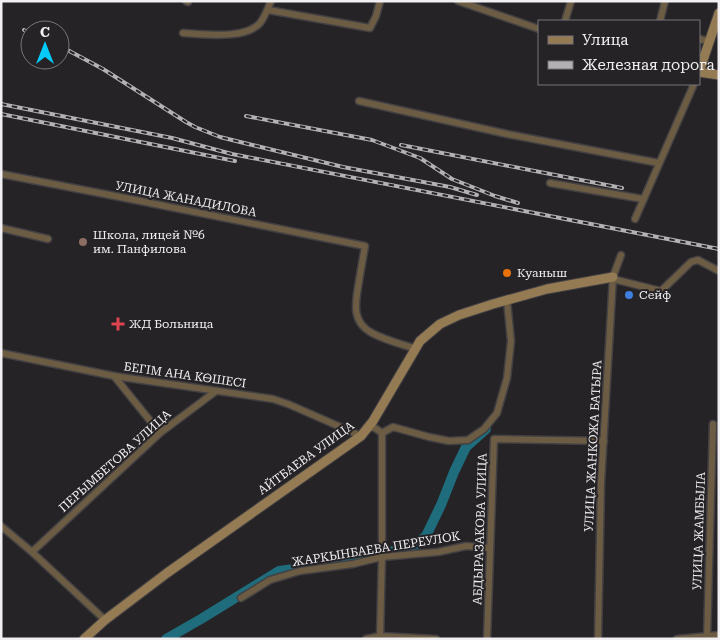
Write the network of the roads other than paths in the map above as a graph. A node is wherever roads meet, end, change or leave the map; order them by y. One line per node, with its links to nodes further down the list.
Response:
1 (271, 1): 7 (street)
2 (380, 1): 7 (street)
3 (458, 1): 6 (street)
4 (570, 1): 9 (street)
5 (665, 1): 10 (street)
6 (472, 4): 11 (street)
7 (268, 10): 12 (street)
8 (719, 13): 14 (street)
9 (564, 20)
10 (660, 20)
11 (538, 29)
12 (183, 34)
13 (700, 39): 14 (street)
14 (709, 41): 15 (street)
15 (700, 69)
16 (700, 72): 17 (street)
17 (719, 75)
18 (694, 85): 20 (street)
19 (359, 101): 20 (street)
20 (659, 163): 23 (street)
21 (1, 174): 31 (street, УЛИЦА ЖАНАДИЛОВА)
22 (550, 183): 23 (street)
23 (643, 199): 24 (street)
24 (635, 219)
25 (1, 228): 26 (street)
26 (48, 239)
27 (621, 255): 29 (street, УЛИЦА ЖАНКОЖА БАТЫРА)
28 (719, 271): 29 (street)
29 (613, 278): 30 (street, АЙТБАЕВА УЛИЦА); 40 (street, УЛИЦА ЖАНКОЖА БАТЫРА)
30 (507, 300): 31 (street, АЙТБАЕВА УЛИЦА); 38 (street)
31 (416, 349): 36 (street, АЙТБАЕВА УЛИЦА)
32 (1, 353): 33 (street, БЕГІМ АНА КӨШЕСІ)
33 (114, 376): 34 (street, БЕГІМ АНА КӨШЕСІ); 37 (street)
34 (216, 391): 37 (street, ПЕРЫМБЕТОВА УЛИЦА); 39 (street, БЕГІМ АНА КӨШЕСІ)
35 (713, 424): 49 (street, УЛИЦА ЖАМБЫЛА)
36 (368, 427): 38 (street); 39 (street, АЙТБАЕВА УЛИЦА)
37 (160, 433): 43 (street, ПЕРЫМБЕТОВА УЛИЦА)
38 (382, 433): 44 (street)
39 (361, 436): 46 (street, АЙТБАЕВА УЛИЦА)
40 (604, 441): 42 (street, АБДЫРАЗАКОВА УЛИЦА); 54 (street, УЛИЦА ЖАНКОЖА БАТЫРА)
41 (1, 526): 43 (street)
42 (490, 548): 44 (street, ЖАРКЫНБАЕВА ПЕРЕУЛОК); 53 (street, АБДЫРАЗАКОВА УЛИЦА)
43 (32, 552): 46 (street)
44 (382, 557): 45 (street, ЖАРКЫНБАЕВА ПЕРЕУЛОК); 48 (street)
45 (241, 598)
46 (105, 620): 50 (street, АЙТБАЕВА УЛИЦА)
47 (719, 635): 49 (street)
48 (380, 637): 51 (street); 52 (street)
49 (707, 638): 55 (street)
50 (84, 639)
51 (366, 639)
52 (436, 639)
53 (487, 639)
54 (598, 639)
55 (677, 639)

